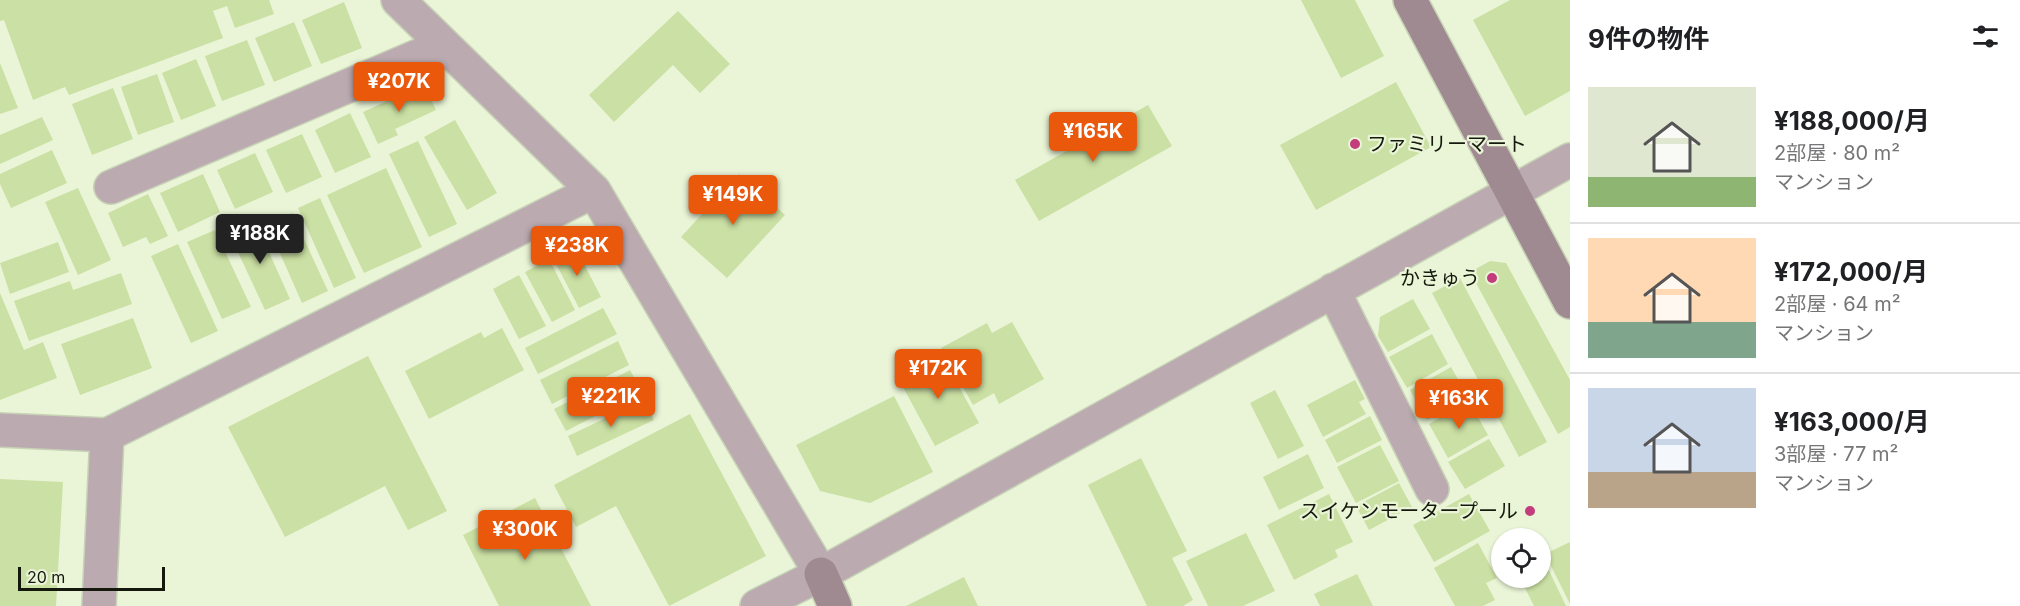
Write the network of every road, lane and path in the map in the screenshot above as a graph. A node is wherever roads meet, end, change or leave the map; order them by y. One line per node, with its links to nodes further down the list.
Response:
1 (398, 0): 3 (street)
2 (1410, 0): 7 (street)
3 (444, 45): 5 (street); 6 (street)
4 (1570, 160): 7 (street)
5 (111, 187)
6 (594, 191): 11 (street); 13 (street)
7 (1512, 191): 8 (street); 9 (street)
8 (1333, 290): 12 (street); 13 (street)
9 (1570, 302)
10 (0, 430): 11 (street)
11 (107, 435): 14 (street)
12 (1432, 489)
13 (821, 573): 15 (street); 16 (street)
14 (99, 606)
15 (757, 606)
16 (835, 606)

